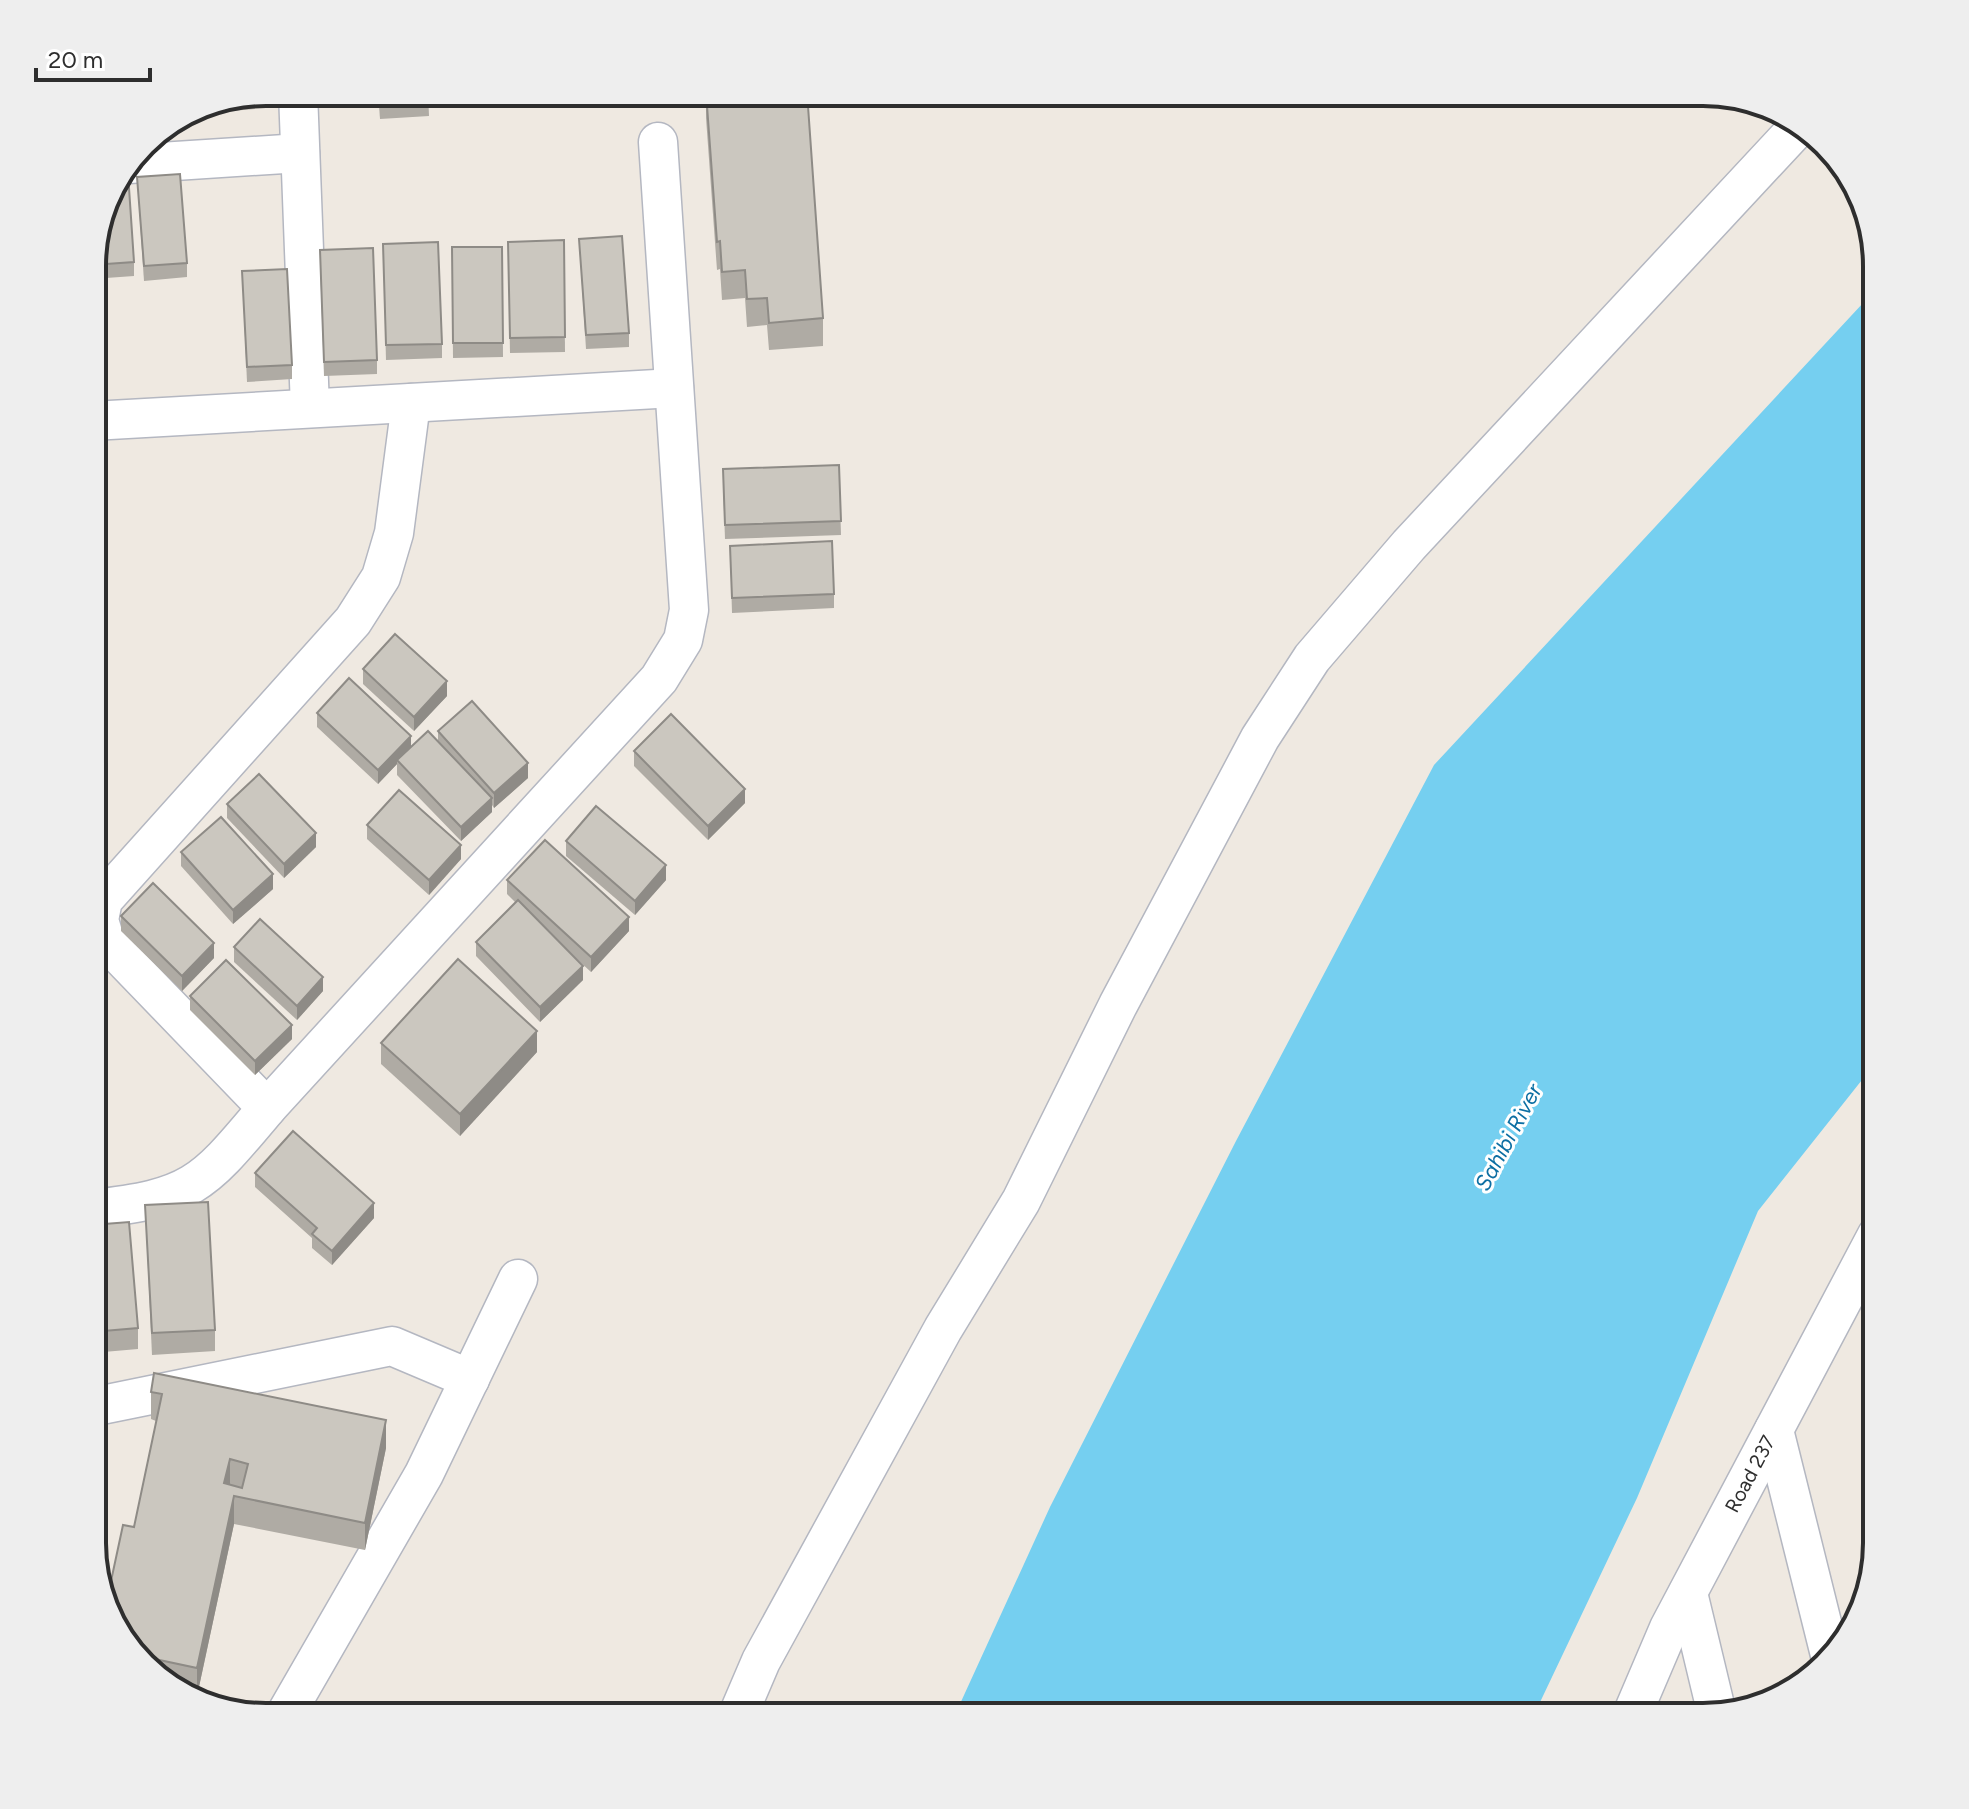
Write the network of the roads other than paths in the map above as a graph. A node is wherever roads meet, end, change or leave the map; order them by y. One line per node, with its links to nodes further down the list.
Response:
1 (298, 106): 4 (street)
2 (1792, 133): 22 (street)
3 (658, 142): 6 (street)
4 (300, 153): 5 (street); 8 (street)
5 (144, 163)
6 (674, 388): 7 (street); 12 (street)
7 (411, 403): 8 (street); 10 (street)
8 (310, 408): 9 (street)
9 (106, 420)
10 (106, 897)
11 (106, 941): 12 (street)
12 (267, 1108): 13 (street)
13 (106, 1207)
14 (1863, 1262): 18 (street, Road 237)
15 (518, 1279): 16 (street)
16 (470, 1379): 17 (street); 21 (street)
17 (106, 1404)
18 (1774, 1430): 19 (street, Road 237); 20 (street)
19 (1688, 1593): 23 (street, Road 237); 24 (street)
20 (1827, 1644)
21 (292, 1703)
22 (743, 1703)
23 (1637, 1703)
24 (1714, 1703)

